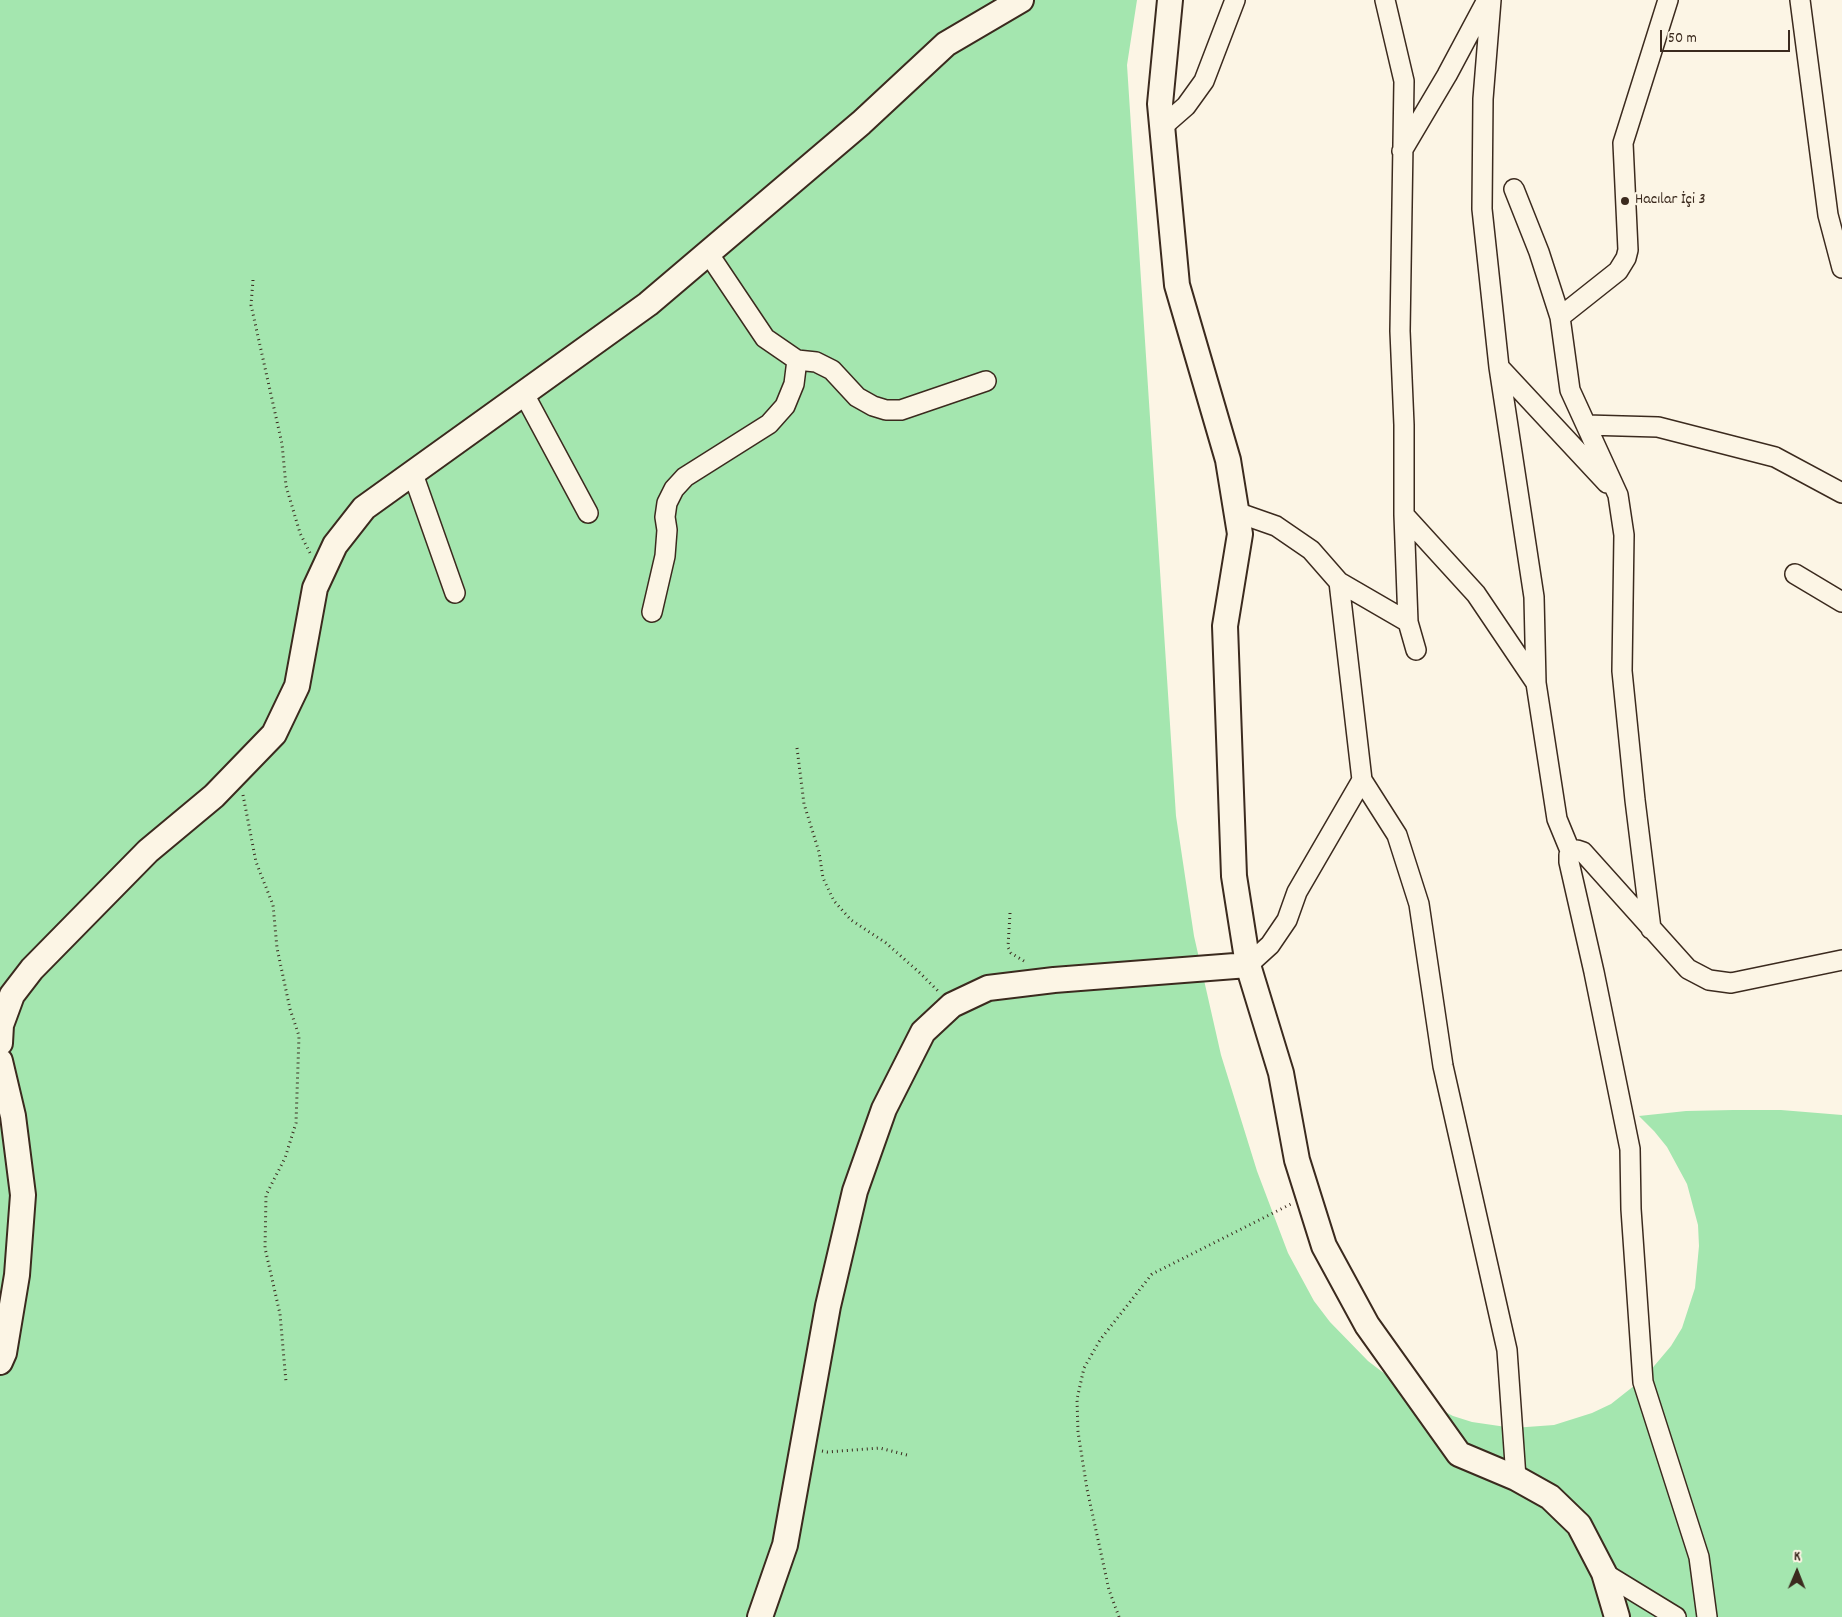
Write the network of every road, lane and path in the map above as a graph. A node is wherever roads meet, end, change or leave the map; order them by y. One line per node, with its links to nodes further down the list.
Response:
1 (1021, 0): 12 (street)
2 (1170, 0): 9 (street)
3 (1235, 0): 9 (street)
4 (1385, 0): 10 (street)
5 (1487, 0): 10 (street)
6 (1491, 0): 17 (street)
7 (1668, 0): 15 (street)
8 (1800, 0): 13 (street)
9 (1162, 127): 24 (street)
10 (1402, 152): 26 (street)
11 (1514, 189): 15 (street)
12 (708, 253): 16 (street); 19 (street)
13 (1842, 268)
14 (253, 280): 28 (path)
15 (1560, 317): 20 (street)
16 (797, 360): 18 (street); 32 (street)
17 (1499, 367): 23 (street); 35 (street)
18 (986, 382)
19 (524, 394): 21 (street); 25 (street)
20 (1586, 425): 22 (street); 23 (street)
21 (413, 474): 28 (street); 30 (street)
22 (1842, 494)
23 (1618, 495): 41 (street)
24 (1236, 512): 29 (street); 43 (street)
25 (588, 513)
26 (1404, 515): 33 (street); 35 (street)
27 (1795, 574): 31 (street)
28 (321, 577): 37 (street)
29 (1339, 582): 33 (street); 38 (street)
30 (455, 592)
31 (1842, 602)
32 (652, 612)
33 (1408, 622): 34 (street)
34 (1416, 650)
35 (1536, 683): 39 (street)
36 (798, 748): 45 (path)
37 (239, 770): 46 (street); 50 (path)
38 (1362, 780): 43 (street); 53 (street)
39 (1571, 853): 41 (street); 59 (street)
40 (1010, 913): 44 (path)
41 (1651, 929): 42 (street)
42 (1842, 960)
43 (1248, 965): 44 (street); 48 (street)
44 (1054, 980): 45 (street)
45 (952, 1005): 51 (street)
46 (0, 1043)
47 (0, 1061): 49 (street)
48 (1308, 1195): 53 (street); 56 (path)
49 (0, 1362)
50 (286, 1382)
51 (802, 1446): 52 (path); 55 (street)
52 (907, 1455)
53 (1516, 1478): 54 (street)
54 (1604, 1574): 57 (street); 58 (street)
55 (760, 1617)
56 (1119, 1617)
57 (1617, 1617)
58 (1676, 1617)
59 (1707, 1617)

